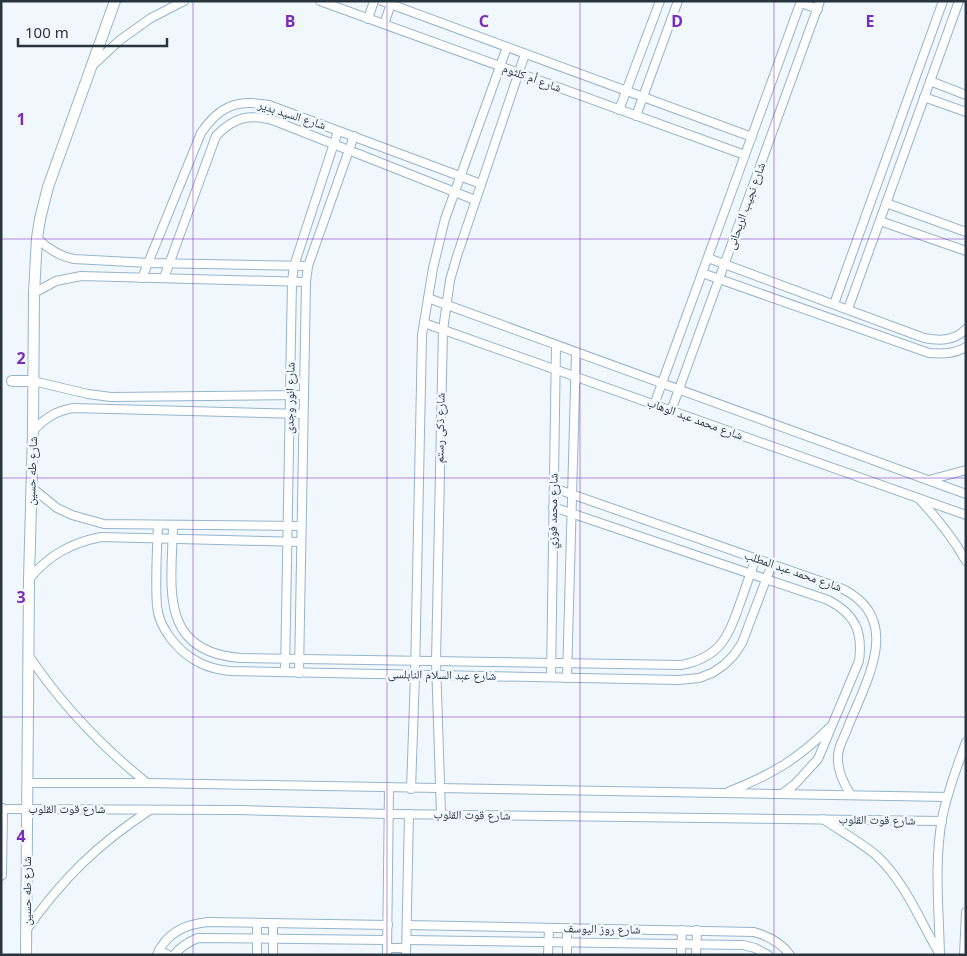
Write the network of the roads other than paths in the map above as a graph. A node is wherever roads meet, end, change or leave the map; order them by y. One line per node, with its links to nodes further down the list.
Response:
1 (115, 1): 18 (street, شارع طه حسين)
2 (184, 1): 18 (street)
3 (320, 1): 14 (street, شارع أم كلثوم)
4 (374, 1): 14 (street)
5 (382, 1): 12 (street, شارع أم كلثوم)
6 (660, 1): 22 (street)
7 (678, 1): 24 (street)
8 (820, 1): 13 (street, شارع نجيب الريحانى)
9 (943, 1): 59 (street)
10 (959, 1): 21 (street)
11 (801, 2): 13 (street); 31 (street, شارع نجيب الريحانى)
12 (392, 3): 15 (street); 16 (street, شارع أم كلثوم)
13 (818, 10): 47 (street, شارع نجيب الريحانى)
14 (368, 19): 15 (street, شارع أم كلثوم)
15 (384, 24): 19 (street, شارع أم كلثوم)
16 (507, 47): 17 (street, شارع أم كلثوم); 19 (street, شارع ذكى رستم)
17 (525, 54): 20 (street, شارع ذكى رستم); 22 (street, شارع أم كلثوم)
18 (92, 66): 42 (street, شارع طه حسين)
19 (500, 67): 20 (street, شارع أم كلثوم); 35 (street, شارع ذكى رستم)
20 (518, 73): 26 (street, شارع أم كلثوم); 36 (street, شارع ذكى رستم)
21 (930, 81): 23 (street); 25 (street)
22 (626, 91): 24 (street, شارع أم كلثوم); 26 (street)
23 (966, 94)
24 (643, 97): 28 (street); 31 (street, شارع أم كلثوم)
25 (924, 97): 27 (street); 39 (street)
26 (619, 110): 28 (street, شارع أم كلثوم)
27 (966, 112)
28 (636, 116): 34 (street, شارع أم كلثوم)
29 (338, 131): 30 (street, شارع السيد بدير); 32 (street, شارع انور وجدى); 45 (street, شارع السيد بدير)
30 (354, 136): 33 (street, شارع انور وجدى); 35 (street, شارع السيد بدير)
31 (752, 137): 34 (street, شارع نجيب الريحانى)
32 (334, 144): 33 (street, شارع السيد بدير); 46 (street, شارع السيد بدير); 48 (street, شارع انور وجدى)
33 (349, 150): 37 (street, شارع السيد بدير); 49 (street, شارع انور وجدى)
34 (745, 155): 44 (street, شارع نجيب الريحانى)
35 (460, 176): 36 (street, شارع السيد بدير); 37 (street, شارع ذكى رستم)
36 (481, 184): 38 (street, شارع ذكى رستم)
37 (455, 192): 38 (street, شارع السيد بدير); 57 (street, شارع ذكى رستم)
38 (475, 200): 58 (street, شارع ذكى رستم)
39 (886, 203): 40 (street); 41 (street)
40 (880, 221): 43 (street); 60 (street)
41 (966, 232)
42 (37, 238): 45 (street); 56 (street, شارع طه حسين)
43 (966, 251)
44 (708, 258): 47 (street); 50 (street, شارع نجيب الريحانى)
45 (149, 263): 46 (street); 51 (street, شارع السيد بدير)
46 (170, 263): 48 (street); 52 (street, شارع السيد بدير)
47 (725, 264): 53 (street, شارع نجيب الريحانى); 59 (street)
48 (294, 266): 49 (street); 54 (street, شارع انور وجدى)
49 (308, 266): 55 (street, شارع انور وجدى)
50 (702, 273): 53 (street); 71 (street, شارع نجيب الريحانى)
51 (142, 278): 52 (street); 56 (street)
52 (164, 278): 54 (street)
53 (720, 279): 65 (street); 72 (street, شارع نجيب الريحانى)
54 (292, 281): 55 (street); 73 (street, شارع انور وجدى)
55 (306, 282): 74 (street, شارع انور وجدى)
56 (34, 293): 70 (street, شارع طه حسين)
57 (428, 298): 58 (street, شارع محمد عبد الوهاب); 61 (street, شارع ذكى رستم)
58 (446, 304): 63 (street, شارع ذكى رستم); 64 (street, شارع محمد عبد الوهاب)
59 (834, 304): 60 (street)
60 (848, 309): 62 (street)
61 (424, 323): 63 (street, شارع محمد عبد الوهاب); 107 (street, شارع ذكى رستم)
62 (966, 328)
63 (443, 330): 67 (street, شارع محمد عبد الوهاب); 108 (street, شارع ذكى رستم)
64 (556, 345): 66 (street, شارع محمد عبد الوهاب); 67 (street, شارع محمد فوزي)
65 (966, 347)
66 (576, 352): 68 (street, شارع محمد فوزي); 71 (street, شارع محمد عبد الوهاب)
67 (556, 370): 68 (street, شارع محمد عبد الوهاب); 83 (street, شارع محمد فوزي)
68 (575, 377): 75 (street, شارع محمد عبد الوهاب); 84 (street, شارع محمد فوزي)
69 (12, 381): 70 (street)
70 (33, 381): 73 (street); 79 (street, شارع طه حسين)
71 (662, 383): 72 (street, شارع محمد عبد الوهاب); 75 (street, شارع نجيب الريحانى)
72 (679, 389): 76 (street, شارع نجيب الريحانى); 81 (street, شارع محمد عبد الوهاب)
73 (290, 395): 74 (street); 77 (street, شارع انور وجدى)
74 (304, 395): 78 (street, شارع انور وجدى)
75 (654, 405): 76 (street, شارع محمد عبد الوهاب)
76 (672, 411): 86 (street, شارع محمد عبد الوهاب)
77 (289, 413): 78 (street); 79 (street); 92 (street, شارع انور وجدى)
78 (303, 414): 93 (street, شارع انور وجدى)
79 (33, 431): 82 (street, شارع طه حسين)
80 (966, 470): 81 (street)
81 (928, 480): 85 (street, شارع محمد عبد الوهاب)
82 (31, 487): 90 (street); 102 (street, شارع طه حسين)
83 (554, 488): 84 (street, شارع محمد عبد المطلب); 87 (street, شارع محمد فوزي)
84 (572, 494): 88 (street, شارع محمد فوزي); 98 (street, شارع محمد عبد المطلب)
85 (966, 494)
86 (919, 499): 89 (street, شارع محمد عبد الوهاب); 99 (street)
87 (553, 507): 88 (street, شارع محمد عبد المطلب); 109 (street, شارع محمد فوزي)
88 (572, 513): 101 (street, شارع محمد عبد المطلب); 110 (street, شارع محمد فوزي)
89 (966, 515)
90 (158, 525): 91 (street); 94 (street, شارع عبد السلام النابلسى)
91 (174, 525): 92 (street); 95 (street, شارع عبد السلام النابلسى)
92 (287, 526): 93 (street); 96 (street, شارع انور وجدى)
93 (301, 526): 97 (street, شارع انور وجدى)
94 (158, 539): 95 (street); 102 (street); 111 (street, شارع عبد السلام النابلسى)
95 (173, 539): 96 (street); 105 (street, شارع عبد السلام النابلسى)
96 (287, 542): 97 (street); 105 (street, شارع انور وجدى)
97 (301, 542): 106 (street, شارع انور وجدى)
98 (756, 558): 100 (street, شارع محمد عبد المطلب); 101 (street, شارع عبد السلام النابلسى)
99 (966, 561)
100 (772, 564): 103 (street, شارع عبد السلام النابلسى); 126 (street, شارع محمد عبد المطلب)
101 (750, 575): 103 (street, شارع محمد عبد المطلب); 110 (street, شارع عبد السلام النابلسى)
102 (29, 579): 104 (street, شارع طه حسين)
103 (766, 580): 116 (street, شارع عبد السلام النابلسى); 117 (street, شارع محمد عبد المطلب)
104 (29, 656): 119 (street, شارع طه حسين); 120 (street)
105 (285, 659): 106 (street, شارع عبد السلام النابلسى); 111 (street, شارع انور وجدى)
106 (299, 659): 107 (street, شارع عبد السلام النابلسى); 112 (street, شارع انور وجدى)
107 (415, 661): 108 (street, شارع عبد السلام النابلسى); 113 (street, شارع ذكى رستم)
108 (436, 662): 109 (street, شارع عبد السلام النابلسى); 114 (street, شارع ذكى رستم)
109 (551, 663): 110 (street, شارع عبد السلام النابلسى); 115 (street, شارع محمد فوزي)
110 (568, 664): 116 (street, شارع محمد فوزي)
111 (285, 672): 112 (street, شارع عبد السلام النابلسى)
112 (299, 673): 113 (street, شارع عبد السلام النابلسى)
113 (415, 675): 114 (street, شارع عبد السلام النابلسى); 122 (street, شارع ذكى رستم)
114 (436, 675): 115 (street, شارع عبد السلام النابلسى); 123 (street, شارع ذكى رستم)
115 (551, 677): 116 (street, شارع عبد السلام النابلسى)
116 (567, 678)
117 (832, 725): 124 (street); 125 (street, شارع محمد عبد المطلب)
118 (966, 742): 127 (street)
119 (28, 783): 120 (street, شارع قوت القلوب); 129 (street, شارع طه حسين)
120 (147, 783): 121 (street, شارع قوت القلوب)
121 (390, 788): 122 (street, شارع قوت القلوب); 131 (street)
122 (411, 789): 123 (street, شارع قوت القلوب)
123 (440, 789): 124 (street, شارع قوت القلوب); 133 (street, شارع ذكى رستم)
124 (726, 793): 125 (street, شارع قوت القلوب)
125 (782, 794): 126 (street, شارع قوت القلوب)
126 (851, 795): 127 (street, شارع قوت القلوب)
127 (947, 796): 135 (street)
128 (2, 808): 129 (street, شارع قوت القلوب); 136 (street, شارع طه حسين)
129 (27, 809): 130 (street, شارع قوت القلوب); 145 (street, شارع طه حسين)
130 (150, 810): 131 (street, شارع قوت القلوب); 145 (street)
131 (389, 814): 132 (street, شارع قوت القلوب); 141 (street)
132 (409, 814): 133 (street, شارع قوت القلوب); 142 (street)
133 (441, 814): 134 (street, شارع قوت القلوب)
134 (822, 819): 135 (street, شارع قوت القلوب); 168 (street)
135 (942, 821): 168 (street)
136 (2, 845): 137 (street, شارع طه حسين)
137 (1, 875)
138 (966, 912): 169 (street)
139 (258, 922): 140 (street); 148 (street); 156 (street)
140 (274, 923): 141 (street); 149 (street)
141 (388, 925): 154 (street)
142 (407, 925): 143 (street, شارع روز اليوسف); 155 (street)
143 (549, 928): 144 (street, شارع روز اليوسف); 150 (street)
144 (568, 928): 146 (street, شارع روز اليوسف); 151 (street)
145 (27, 929): 157 (street, شارع طه حسين)
146 (682, 930): 147 (street, شارع روز اليوسف); 152 (street)
147 (696, 930): 153 (street); 167 (street, شارع روز اليوسف)
148 (257, 938): 149 (street); 159 (street); 160 (street)
149 (273, 938): 154 (street); 161 (street)
150 (549, 941): 151 (street, شارع روز اليوسف); 155 (street, شارع روز اليوسف); 162 (street)
151 (567, 942): 152 (street, شارع روز اليوسف); 163 (street)
152 (682, 944): 153 (street, شارع روز اليوسف); 164 (street)
153 (696, 944): 165 (street); 166 (street, شارع روز اليوسف)
154 (387, 948): 155 (street, شارع روز اليوسف)
155 (406, 948)
156 (158, 953): 158 (street)
157 (26, 955)
158 (168, 955)
159 (174, 955)
160 (257, 955)
161 (273, 955)
162 (548, 955)
163 (567, 955)
164 (681, 955)
165 (696, 955)
166 (768, 955)
167 (790, 955)
168 (940, 955)
169 (964, 955)

